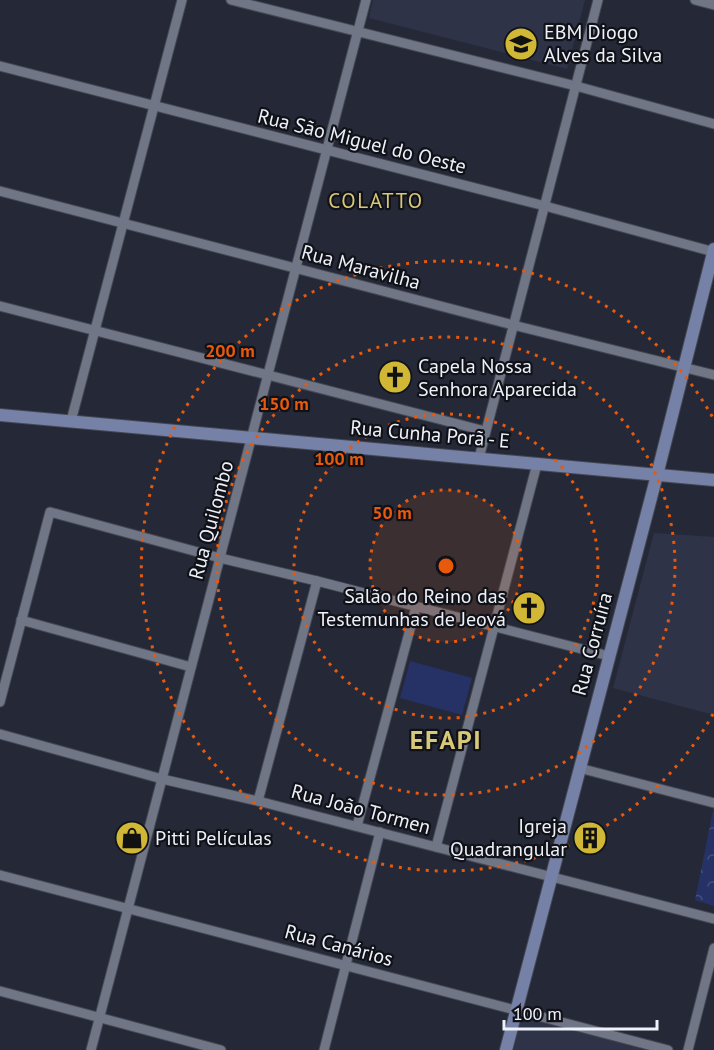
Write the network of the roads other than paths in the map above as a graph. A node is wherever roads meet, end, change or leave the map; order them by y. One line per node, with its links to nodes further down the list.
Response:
1 (182, 0): 10 (street)
2 (231, 0): 7 (street)
3 (366, 0): 7 (street, Rua Quilombo)
4 (598, 0): 9 (street)
5 (695, 0): 6 (street)
6 (714, 5)
7 (357, 32): 9 (street); 12 (street, Rua Quilombo)
8 (0, 66): 10 (street, Rua São Miguel do Oeste)
9 (576, 86): 11 (street); 14 (street)
10 (154, 106): 12 (street, Rua São Miguel do Oeste); 15 (street)
11 (714, 124)
12 (327, 150): 14 (street, Rua São Miguel do Oeste); 17 (street, Rua Quilombo)
13 (0, 191): 15 (street, Rua Maravilha)
14 (545, 206): 16 (street, Rua São Miguel do Oeste); 19 (street)
15 (124, 223): 17 (street, Rua Maravilha); 20 (street)
16 (714, 251): 21 (street, Rua Corruíra)
17 (296, 268): 19 (street, Rua Maravilha); 22 (street, Rua Quilombo)
18 (0, 306): 20 (street)
19 (513, 325): 21 (street, Rua Maravilha); 26 (street)
20 (95, 331): 22 (street); 25 (street)
21 (684, 368): 23 (street, Rua Maravilha); 30 (street, Rua Corruíra)
22 (268, 375): 26 (street); 27 (street, Rua Quilombo)
23 (714, 375)
24 (0, 415): 25 (street, Rua Cunha Porã - E)
25 (71, 422): 27 (street, Rua Cunha Porã - E)
26 (485, 430): 28 (street)
27 (251, 438): 28 (street, Rua Cunha Porã - E); 32 (street, Rua Quilombo)
28 (479, 459): 29 (street, Rua Cunha Porã - E)
29 (537, 464): 30 (street, Rua Cunha Porã - E); 36 (street)
30 (657, 474): 31 (street, Rua Cunha Porã - E); 37 (street, Rua Corruíra)
31 (714, 480)
32 (220, 558): 33 (street); 35 (street); 38 (street, Rua Quilombo)
33 (317, 581): 34 (street); 43 (street)
34 (416, 606): 36 (street); 45 (street)
35 (21, 620): 38 (street); 39 (street)
36 (494, 626): 37 (street); 47 (street)
37 (609, 656): 41 (street, Rua Corruíra)
38 (191, 667): 42 (street, Rua Quilombo)
39 (0, 702)
40 (0, 734): 42 (street, Rua João Tormen)
41 (579, 768): 44 (street); 49 (street, Rua Corruíra)
42 (162, 779): 43 (street, Rua João Tormen); 50 (street, Rua Quilombo)
43 (258, 801): 45 (street, Rua João Tormen)
44 (714, 804)
45 (357, 826): 46 (street, Rua João Tormen)
46 (380, 832): 47 (street, Rua João Tormen); 53 (street)
47 (436, 847): 49 (street, Rua João Tormen)
48 (0, 875): 50 (street, Rua Canários)
49 (551, 876): 51 (street, Rua João Tormen); 55 (street, Rua Corruíra)
50 (128, 908): 53 (street, Rua Canários); 56 (street, Rua Quilombo)
51 (714, 918)
52 (714, 948): 62 (street)
53 (346, 965): 55 (street, Rua Canários); 59 (street)
54 (0, 991): 56 (street)
55 (517, 1011): 60 (street, Rua Corruíra); 61 (street, Rua Canários)
56 (99, 1017): 57 (street, Rua Quilombo); 58 (street)
57 (91, 1050)
58 (221, 1050)
59 (324, 1050)
60 (506, 1050)
61 (668, 1050)
62 (688, 1050)

